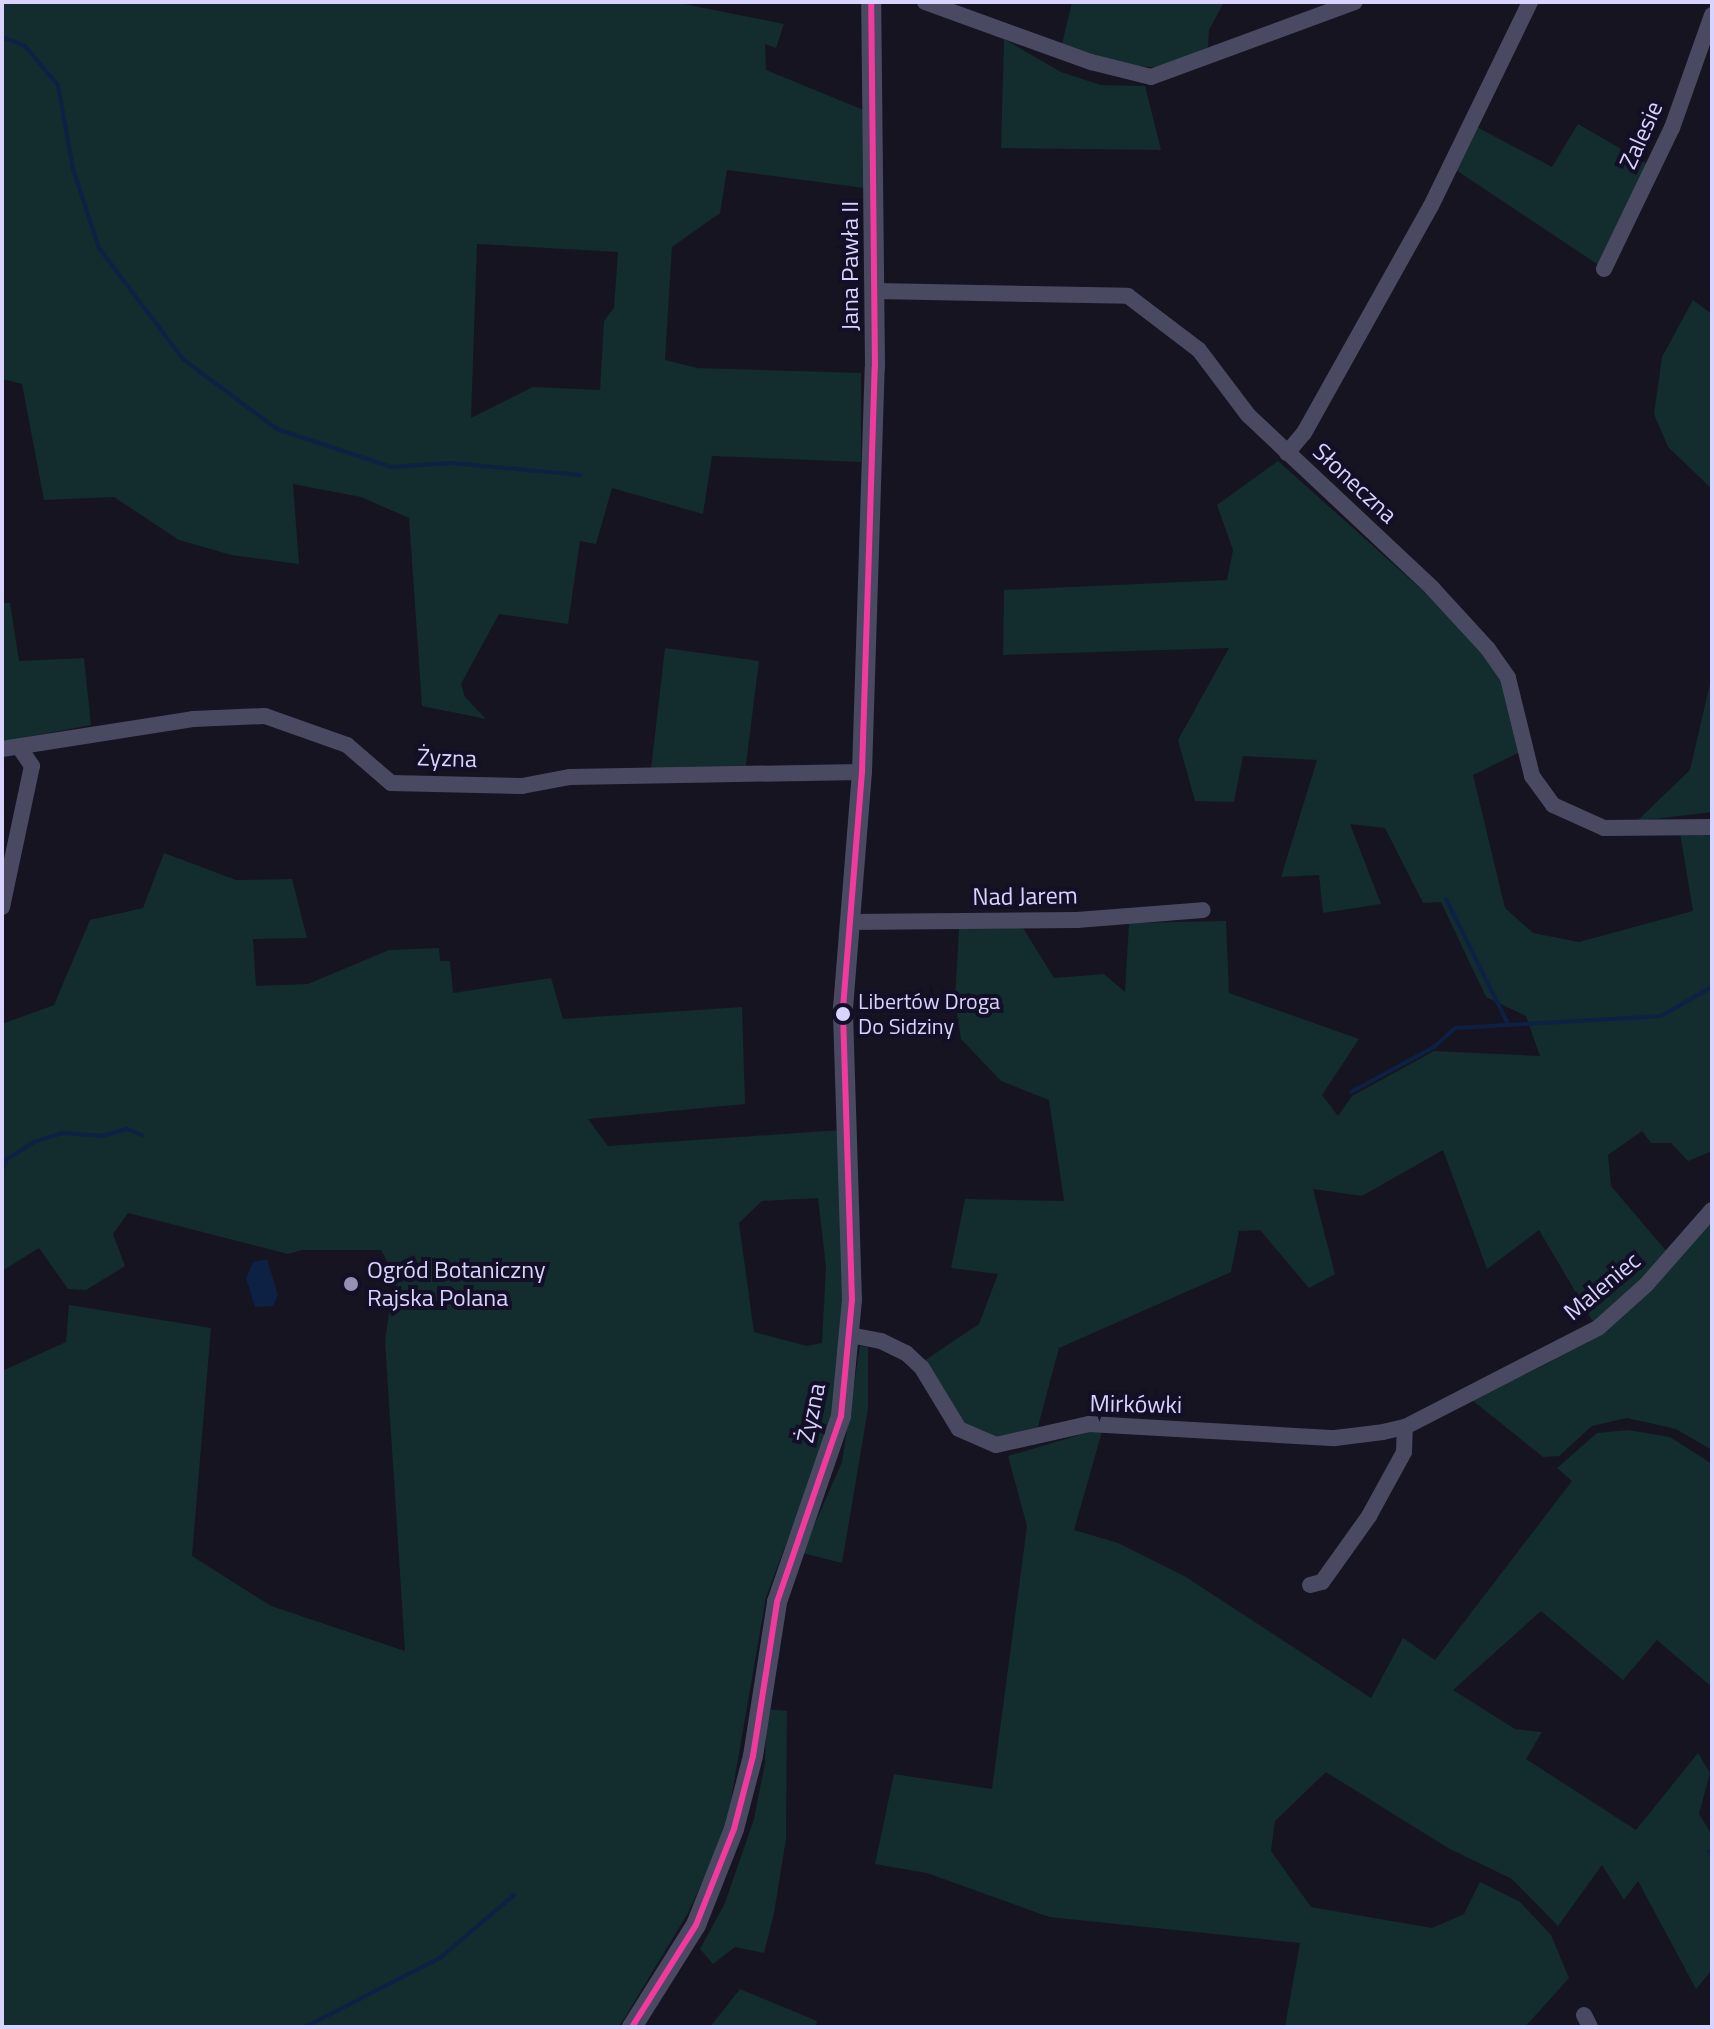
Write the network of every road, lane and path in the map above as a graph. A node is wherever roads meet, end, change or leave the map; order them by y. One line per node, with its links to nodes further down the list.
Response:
1 (871, 2): 7 (street, Jana Pawła II)
2 (925, 2): 3 (street)
3 (1355, 2)
4 (1530, 2): 8 (street)
5 (1712, 15): 6 (street, Zalesie)
6 (1604, 269)
7 (876, 291): 8 (street, Słoneczna); 9 (street, Jana Pawła II)
8 (1287, 453): 12 (street, Słoneczna)
9 (870, 530): 11 (street, Żyzna)
10 (10, 748): 11 (street, Żyzna); 13 (street)
11 (862, 772): 15 (street, Żyzna)
12 (1712, 827)
13 (2, 907)
14 (1203, 910): 15 (street, Nad Jarem)
15 (848, 922): 17 (street, Żyzna)
16 (1712, 1210): 18 (street, Maleniec)
17 (850, 1335): 19 (street, Mirkówki); 21 (street, Żyzna)
18 (1462, 1398): 19 (street, Mirkówki)
19 (1405, 1427): 20 (street)
20 (1310, 1585)
21 (632, 2027)

